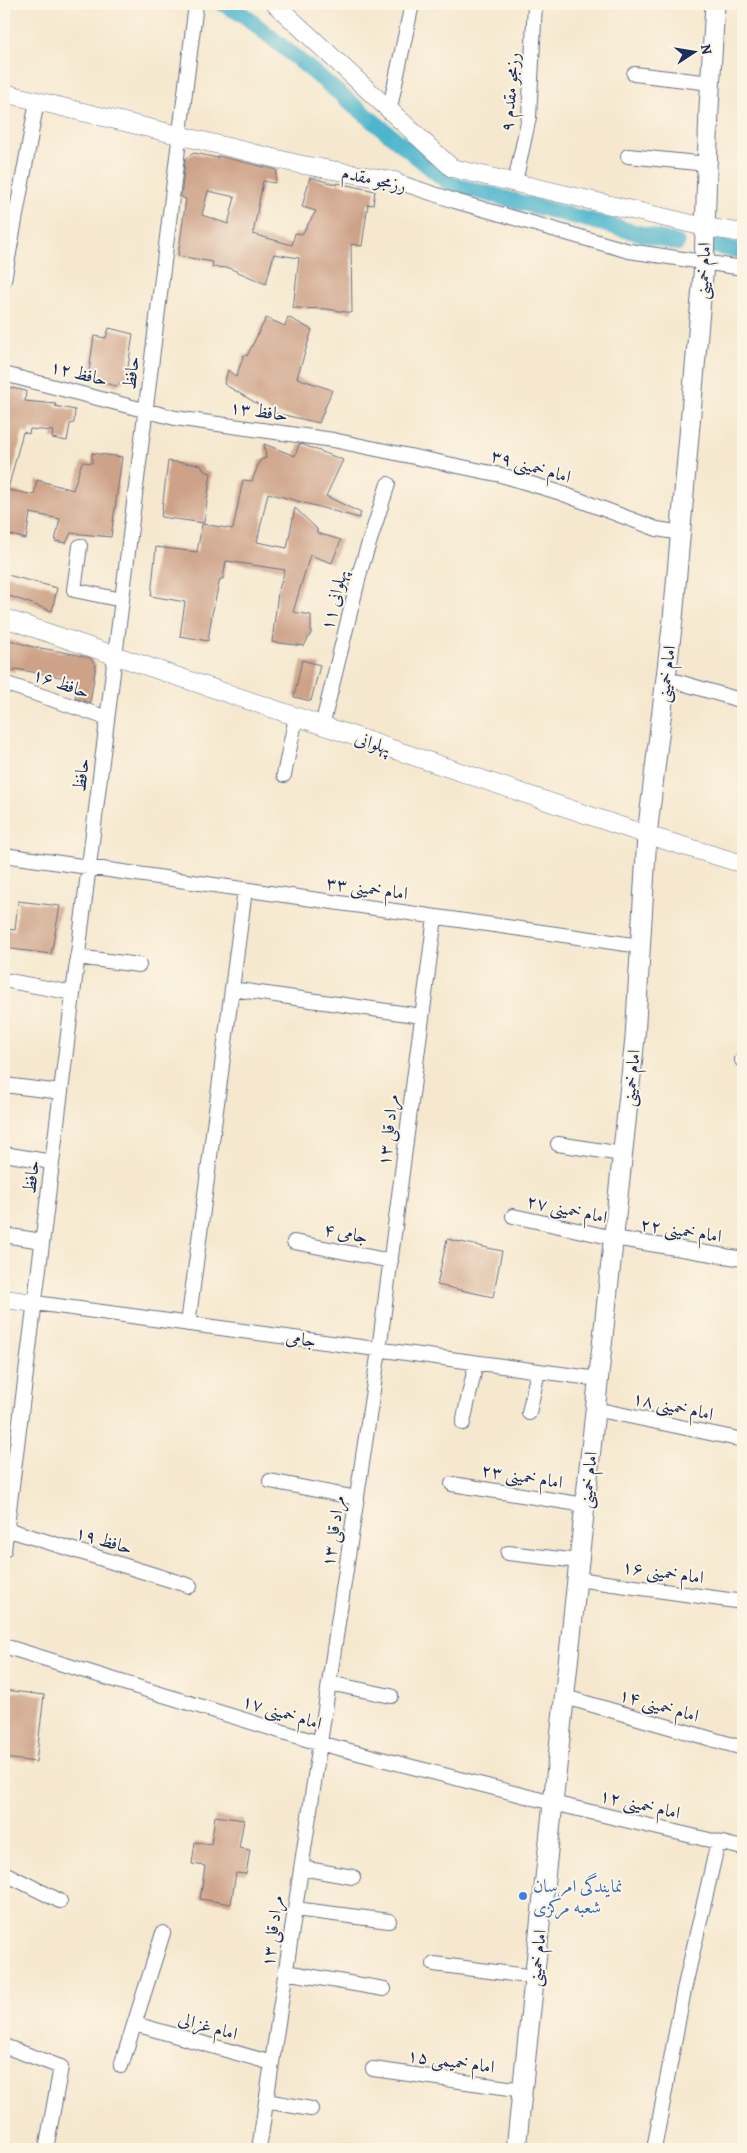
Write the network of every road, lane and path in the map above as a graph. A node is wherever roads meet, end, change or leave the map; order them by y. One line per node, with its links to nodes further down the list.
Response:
1 (195, 4): 11 (street, حافظ)
2 (275, 4): 10 (street)
3 (412, 4): 10 (street)
4 (535, 4): 15 (street, رزمجو مقدم ۹)
5 (714, 4): 7 (main road, امام خمینی)
6 (634, 74): 7 (street)
7 (711, 83): 13 (main road, امام خمینی)
8 (4, 94): 9 (street, رزمجو مقدم)
9 (37, 101): 11 (street, رزمجو مقدم); 20 (street)
10 (389, 112): 15 (street)
11 (179, 136): 14 (street, رزمجو مقدم); 22 (street, حافظ)
12 (628, 156): 13 (street)
13 (707, 164): 16 (main road, امام خمینی)
14 (395, 181): 18 (street, رزمجو مقدم)
15 (516, 182): 16 (street)
16 (705, 227): 17 (street); 18 (main road, امام خمینی)
17 (743, 233)
18 (704, 264): 19 (street, رزمجو مقدم); 25 (main road, امام خمینی)
19 (743, 268)
20 (4, 280)
21 (4, 374): 22 (street, حافظ ۱۲)
22 (145, 409): 23 (street, حافظ ۱۳); 27 (street, حافظ)
23 (368, 446): 25 (street, امام خمینی ۳۹)
24 (388, 484): 35 (street, پهلوانی ۱۱)
25 (681, 533): 30 (main road, امام خمینی)
26 (80, 546): 27 (street)
27 (122, 600): 29 (street, حافظ)
28 (4, 618): 29 (street, پهلوانی)
29 (115, 655): 33 (street, پهلوانی); 34 (street, حافظ)
30 (665, 678): 32 (street); 37 (main road, امام خمینی)
31 (4, 683): 34 (street, حافظ ۱۶)
32 (743, 701)
33 (296, 717): 35 (street, پهلوانی); 36 (street)
34 (107, 718): 40 (street, حافظ)
35 (322, 726): 37 (street, پهلوانی)
36 (284, 775)
37 (647, 835): 39 (street, پهلوانی); 43 (main road, امام خمینی)
38 (4, 855): 40 (street, امام خمینی ۳۳)
39 (743, 864)
40 (89, 868): 41 (street, امام خمینی ۳۳); 44 (street, حافظ)
41 (245, 890): 42 (street, امام خمینی ۳۳); 47 (street)
42 (435, 917): 43 (street, امام خمینی ۳۳); 49 (street, مراد قلی ۱۳)
43 (640, 946): 54 (main road, امام خمینی)
44 (78, 957): 45 (street); 48 (street, حافظ)
45 (139, 965)
46 (4, 980): 48 (street)
47 (232, 989): 49 (street); 65 (street)
48 (73, 992): 51 (street, حافظ)
49 (422, 1016): 62 (street, مراد قلی ۱۳)
50 (4, 1085): 51 (street)
51 (61, 1092): 55 (street, حافظ)
52 (558, 1144): 54 (street)
53 (4, 1154): 55 (street)
54 (622, 1154): 58 (main road, امام خمینی)
55 (52, 1162): 59 (street, حافظ)
56 (513, 1216): 58 (street, امام خمینی ۲۷)
57 (4, 1236): 59 (street)
58 (614, 1238): 61 (street, امام خمینی ۲۲); 69 (main road, امام خمینی)
59 (42, 1242): 64 (street, حافظ)
60 (294, 1242): 62 (street, جامی ۴)
61 (743, 1259)
62 (390, 1262): 66 (street, مراد قلی ۱۳)
63 (4, 1299): 64 (street, جامی)
64 (35, 1303): 65 (street, جامی); 78 (street, حافظ)
65 (188, 1324): 66 (street, جامی)
66 (379, 1350): 67 (street, جامی); 76 (street, مراد قلی ۱۳)
67 (476, 1363): 68 (street, جامی); 72 (street)
68 (538, 1371): 69 (street, جامی); 71 (street)
69 (598, 1379): 70 (main road, امام خمینی)
70 (595, 1409): 73 (street, امام خمینی ۱۸); 77 (main road, امام خمینی)
71 (529, 1413)
72 (463, 1423)
73 (743, 1440)
74 (270, 1481): 76 (street)
75 (452, 1484): 77 (street, امام خمینی ۲۳)
76 (357, 1498): 85 (street, مراد قلی ۱۳)
77 (585, 1505): 81 (main road, امام خمینی)
78 (6, 1529): 79 (street, حافظ); 82 (street, حافظ ۱۹)
79 (4, 1550)
80 (508, 1553): 81 (street, امام خمینی ۱۶)
81 (578, 1570): 83 (street, امام خمینی ۱۶); 87 (main road, امام خمینی)
82 (190, 1586)
83 (743, 1602)
84 (4, 1646): 88 (street, امام خمینی ۱۷)
85 (328, 1683): 86 (street); 88 (street, مراد قلی ۱۳)
86 (391, 1696)
87 (565, 1697): 89 (street, امام خمینی ۱۴); 90 (main road, امام خمینی)
88 (319, 1743): 90 (street, امام خمینی ۱۷); 93 (street, مراد قلی ۱۳)
89 (743, 1748)
90 (553, 1803): 91 (street, امام خمینی ۱۲); 102 (main road, امام خمینی)
91 (718, 1842): 92 (street, امام خمینی ۱۲); 115 (street)
92 (743, 1848)
93 (301, 1868): 95 (street); 97 (street, مراد قلی ۱۳)
94 (4, 1873): 96 (street)
95 (353, 1878)
96 (60, 1901)
97 (295, 1909): 98 (street); 101 (street, مراد قلی ۱۳)
98 (389, 1922)
99 (163, 1933): 104 (street)
100 (434, 1964): 102 (street)
101 (285, 1972): 103 (street); 106 (street, مراد قلی ۱۳)
102 (535, 1978): 109 (main road, امام خمینی)
103 (384, 1989)
104 (134, 2024): 106 (street, امام غزالی); 107 (street)
105 (4, 2046): 112 (street)
106 (272, 2063): 110 (street, مراد قلی ۱۳)
107 (121, 2066)
108 (373, 2069): 109 (street, امام خمیمی ۱۵)
109 (523, 2090): 114 (main road, امام خمینی)
110 (266, 2101): 111 (street); 113 (street, مراد قلی ۱۳)
111 (311, 2109)
112 (46, 2149)
113 (259, 2149)
114 (516, 2149)
115 (654, 2149)

